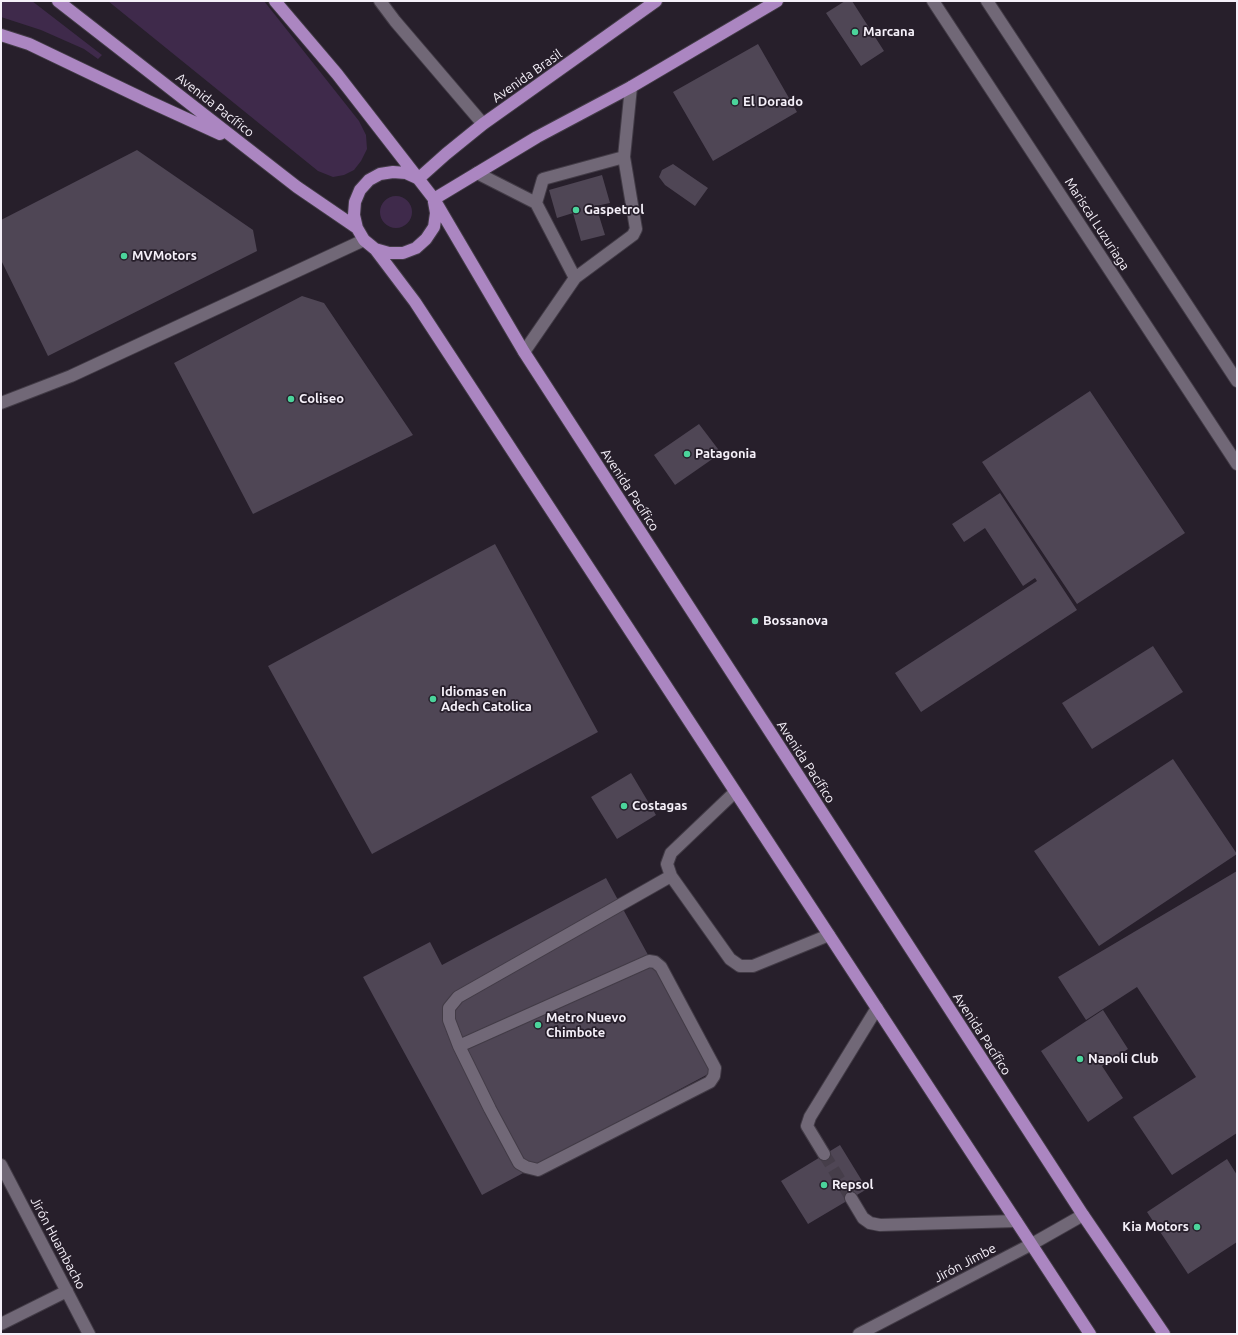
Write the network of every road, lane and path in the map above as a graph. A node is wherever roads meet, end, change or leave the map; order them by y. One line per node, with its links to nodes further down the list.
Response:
1 (58, 1): 11 (main road, Avenida Pacífico)
2 (275, 1): 14 (main road)
3 (380, 1): 10 (street)
4 (656, 1): 10 (main road, Avenida Brasil)
5 (777, 1): 9 (main road)
6 (933, 1): 24 (street, Mariscal Luzuriaga)
7 (987, 1): 22 (street)
8 (1, 35): 11 (main road)
9 (631, 87): 12 (street); 13 (main road)
10 (483, 124): 14 (main road, Avenida Brasil)
11 (239, 142): 17 (main road, Avenida Pacífico)
12 (624, 157): 16 (street); 20 (street)
13 (477, 173): 15 (main road); 16 (street)
14 (418, 179): 15 (main road); 17 (main road)
15 (434, 199): 19 (main road); 21 (main road, Avenida Pacífico)
16 (536, 203): 20 (street)
17 (357, 228): 18 (main road)
18 (364, 240): 19 (main road); 23 (street)
19 (375, 249): 25 (main road)
20 (575, 278): 21 (street)
21 (524, 352): 33 (main road, Avenida Pacífico)
22 (1237, 381)
23 (1, 403)
24 (1237, 464)
25 (735, 792): 26 (street); 27 (main road)
26 (671, 876): 27 (street); 29 (street)
27 (829, 935): 28 (main road)
28 (877, 1008): 30 (street); 34 (main road)
29 (459, 1046): 29 (street)
30 (824, 1154)
31 (1, 1165): 36 (street, Jirón Huambacho)
32 (851, 1198): 34 (street)
33 (1082, 1215): 35 (street, Jirón Jimbe); 41 (main road, Avenida Pacífico)
34 (1016, 1221): 35 (main road)
35 (1032, 1244): 39 (street, Jirón Jimbe); 40 (main road)
36 (67, 1291): 37 (street); 38 (street, Jirón Huambacho)
37 (1, 1324)
38 (89, 1334)
39 (859, 1334)
40 (1090, 1334)
41 (1164, 1334)

